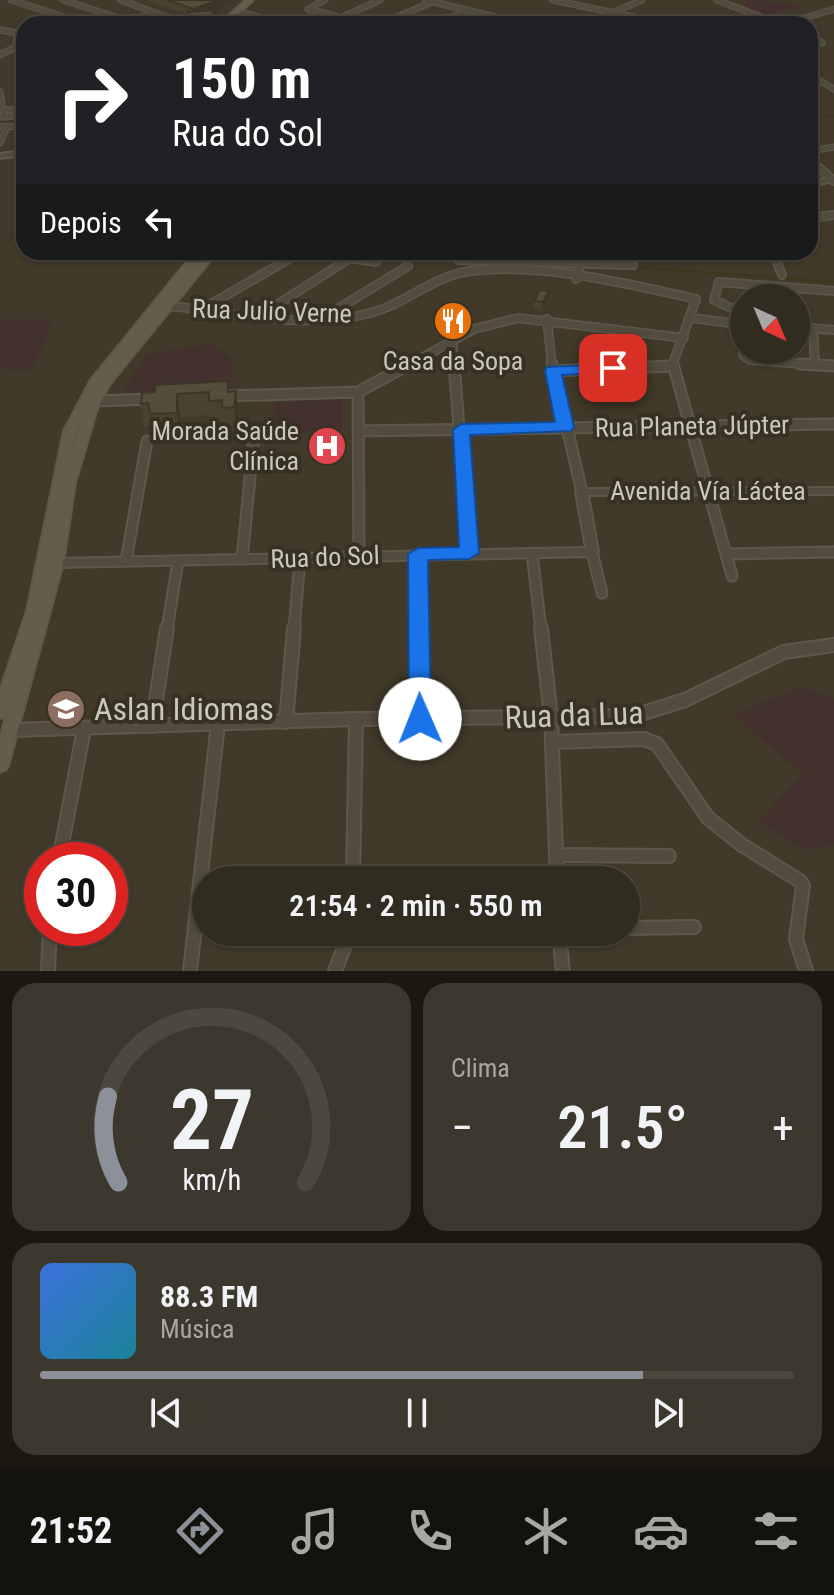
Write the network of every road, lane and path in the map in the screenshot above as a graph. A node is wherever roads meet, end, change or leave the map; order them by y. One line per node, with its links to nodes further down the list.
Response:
1 (63, 0): 17 (street)
2 (121, 0): 14 (street)
3 (252, 0): 15 (main road); 20 (main road)
4 (325, 0): 23 (street)
5 (380, 0): 24 (street)
6 (553, 0): 13 (street)
7 (642, 0): 13 (street)
8 (717, 0): 30 (street)
9 (17, 1): 16 (street)
10 (429, 1): 11 (street); 25 (street)
11 (467, 10): 26 (street); 27 (street)
12 (832, 10): 31 (street)
13 (611, 12): 28 (street); 29 (street)
14 (153, 13): 18 (street); 19 (street)
15 (242, 13): 21 (main road); 22 (street)
16 (62, 16)
17 (113, 16)
18 (144, 16)
19 (161, 16)
20 (233, 16)
21 (239, 16)
22 (255, 16)
23 (332, 16)
24 (344, 16)
25 (397, 16)
26 (454, 16)
27 (491, 16)
28 (603, 16)
29 (630, 16)
30 (764, 16)
31 (813, 16)
32 (818, 40): 33 (street)
33 (822, 43)
34 (0, 46): 36 (street)
35 (16, 47): 36 (street)
36 (9, 51): 37 (street)
37 (0, 55)
38 (0, 92): 39 (street)
39 (3, 114)
40 (4, 127): 41 (street)
41 (0, 143)
42 (818, 167): 43 (street)
43 (834, 180)
44 (194, 260): 112 (main road)
45 (206, 260): 65 (main road)
46 (287, 260): 67 (street)
47 (347, 260): 68 (street)
48 (363, 260): 54 (street)
49 (458, 260): 59 (street)
50 (520, 260): 55 (street)
51 (581, 260): 55 (street)
52 (621, 260): 56 (street)
53 (776, 260): 60 (street)
54 (376, 262)
55 (580, 264): 56 (street); 61 (street)
56 (621, 265): 57 (street)
57 (633, 265)
58 (408, 266): 69 (street)
59 (454, 273): 61 (street, Rua Julio Verne); 69 (street, Rua Julio Verne)
60 (782, 275)
61 (576, 279): 70 (street, Rua Julio Verne)
62 (759, 284): 66 (street)
63 (810, 289): 64 (street)
64 (834, 291)
65 (169, 306): 67 (street, Rua Julio Verne); 86 (main road)
66 (730, 306)
67 (204, 308): 68 (street, Rua Julio Verne)
68 (261, 315): 69 (street, Rua Julio Verne)
69 (324, 318)
70 (692, 318): 72 (street); 76 (street)
71 (547, 319): 76 (street); 77 (street); 82 (street)
72 (730, 323)
73 (810, 328): 74 (street)
74 (813, 328): 75 (street); 79 (street)
75 (834, 330)
76 (684, 338): 80 (street)
77 (452, 339): 83 (street); 90 (street)
78 (800, 364): 79 (street)
79 (815, 365): 81 (street)
80 (672, 366): 82 (street); 88 (street)
81 (834, 366)
82 (553, 371): 89 (street)
83 (358, 392): 84 (street); 91 (street)
84 (217, 397)
85 (156, 399): 86 (street)
86 (95, 401): 108 (main road)
87 (834, 424): 88 (street, Rua Planeta Júpter)
88 (687, 426): 89 (street, Rua Planeta Júpter); 96 (street)
89 (565, 427): 90 (street, Rua Planeta Júpter); 95 (street)
90 (461, 430): 91 (street, Rua Planeta Júpter); 99 (street)
91 (358, 431): 103 (street)
92 (254, 437): 104 (street)
93 (147, 441): 106 (street)
94 (834, 491): 96 (street, Avenida Vía Láctea)
95 (582, 492): 96 (street, Avenida Vía Láctea); 97 (street)
96 (710, 492): 102 (street)
97 (592, 552): 100 (street, Rua do Sol); 110 (street)
98 (834, 552): 102 (street)
99 (469, 553): 100 (street, Rua do Sol); 101 (street, Rua do Sol)
100 (532, 553): 113 (street)
101 (418, 554): 103 (street, Rua do Sol); 115 (street)
102 (728, 554): 109 (street)
103 (359, 556): 105 (street, Rua do Sol)
104 (242, 559): 105 (street, Rua do Sol); 107 (street, Rua do Sol)
105 (300, 559): 116 (street)
106 (126, 561): 107 (street, Rua do Sol); 108 (street, Rua do Sol)
107 (178, 561): 118 (street)
108 (57, 563): 120 (main road)
109 (732, 576)
110 (602, 593)
111 (834, 645): 113 (street, Rua da Lua)
112 (0, 713)
113 (551, 717): 115 (street, Rua da Lua); 121 (street)
114 (356, 719): 115 (street, Rua da Lua); 116 (street, Rua da Lua); 126 (street)
115 (420, 719)
116 (286, 722): 117 (street, Rua da Lua)
117 (218, 724): 118 (street, Rua da Lua); 134 (street)
118 (152, 726): 119 (street, Rua da Lua)
119 (84, 729): 120 (street, Rua da Lua); 123 (street)
120 (11, 730): 122 (main road)
121 (552, 742): 124 (street); 137 (street)
122 (0, 766)
123 (62, 842)
124 (556, 855): 125 (street); 127 (street)
125 (669, 856)
126 (353, 866)
127 (556, 866)
128 (694, 927): 129 (street)
129 (640, 928)
130 (49, 946): 133 (street)
131 (345, 946): 135 (street)
132 (560, 946): 136 (street)
133 (48, 971)
134 (190, 971)
135 (335, 971)
136 (563, 971)
137 (806, 971)

